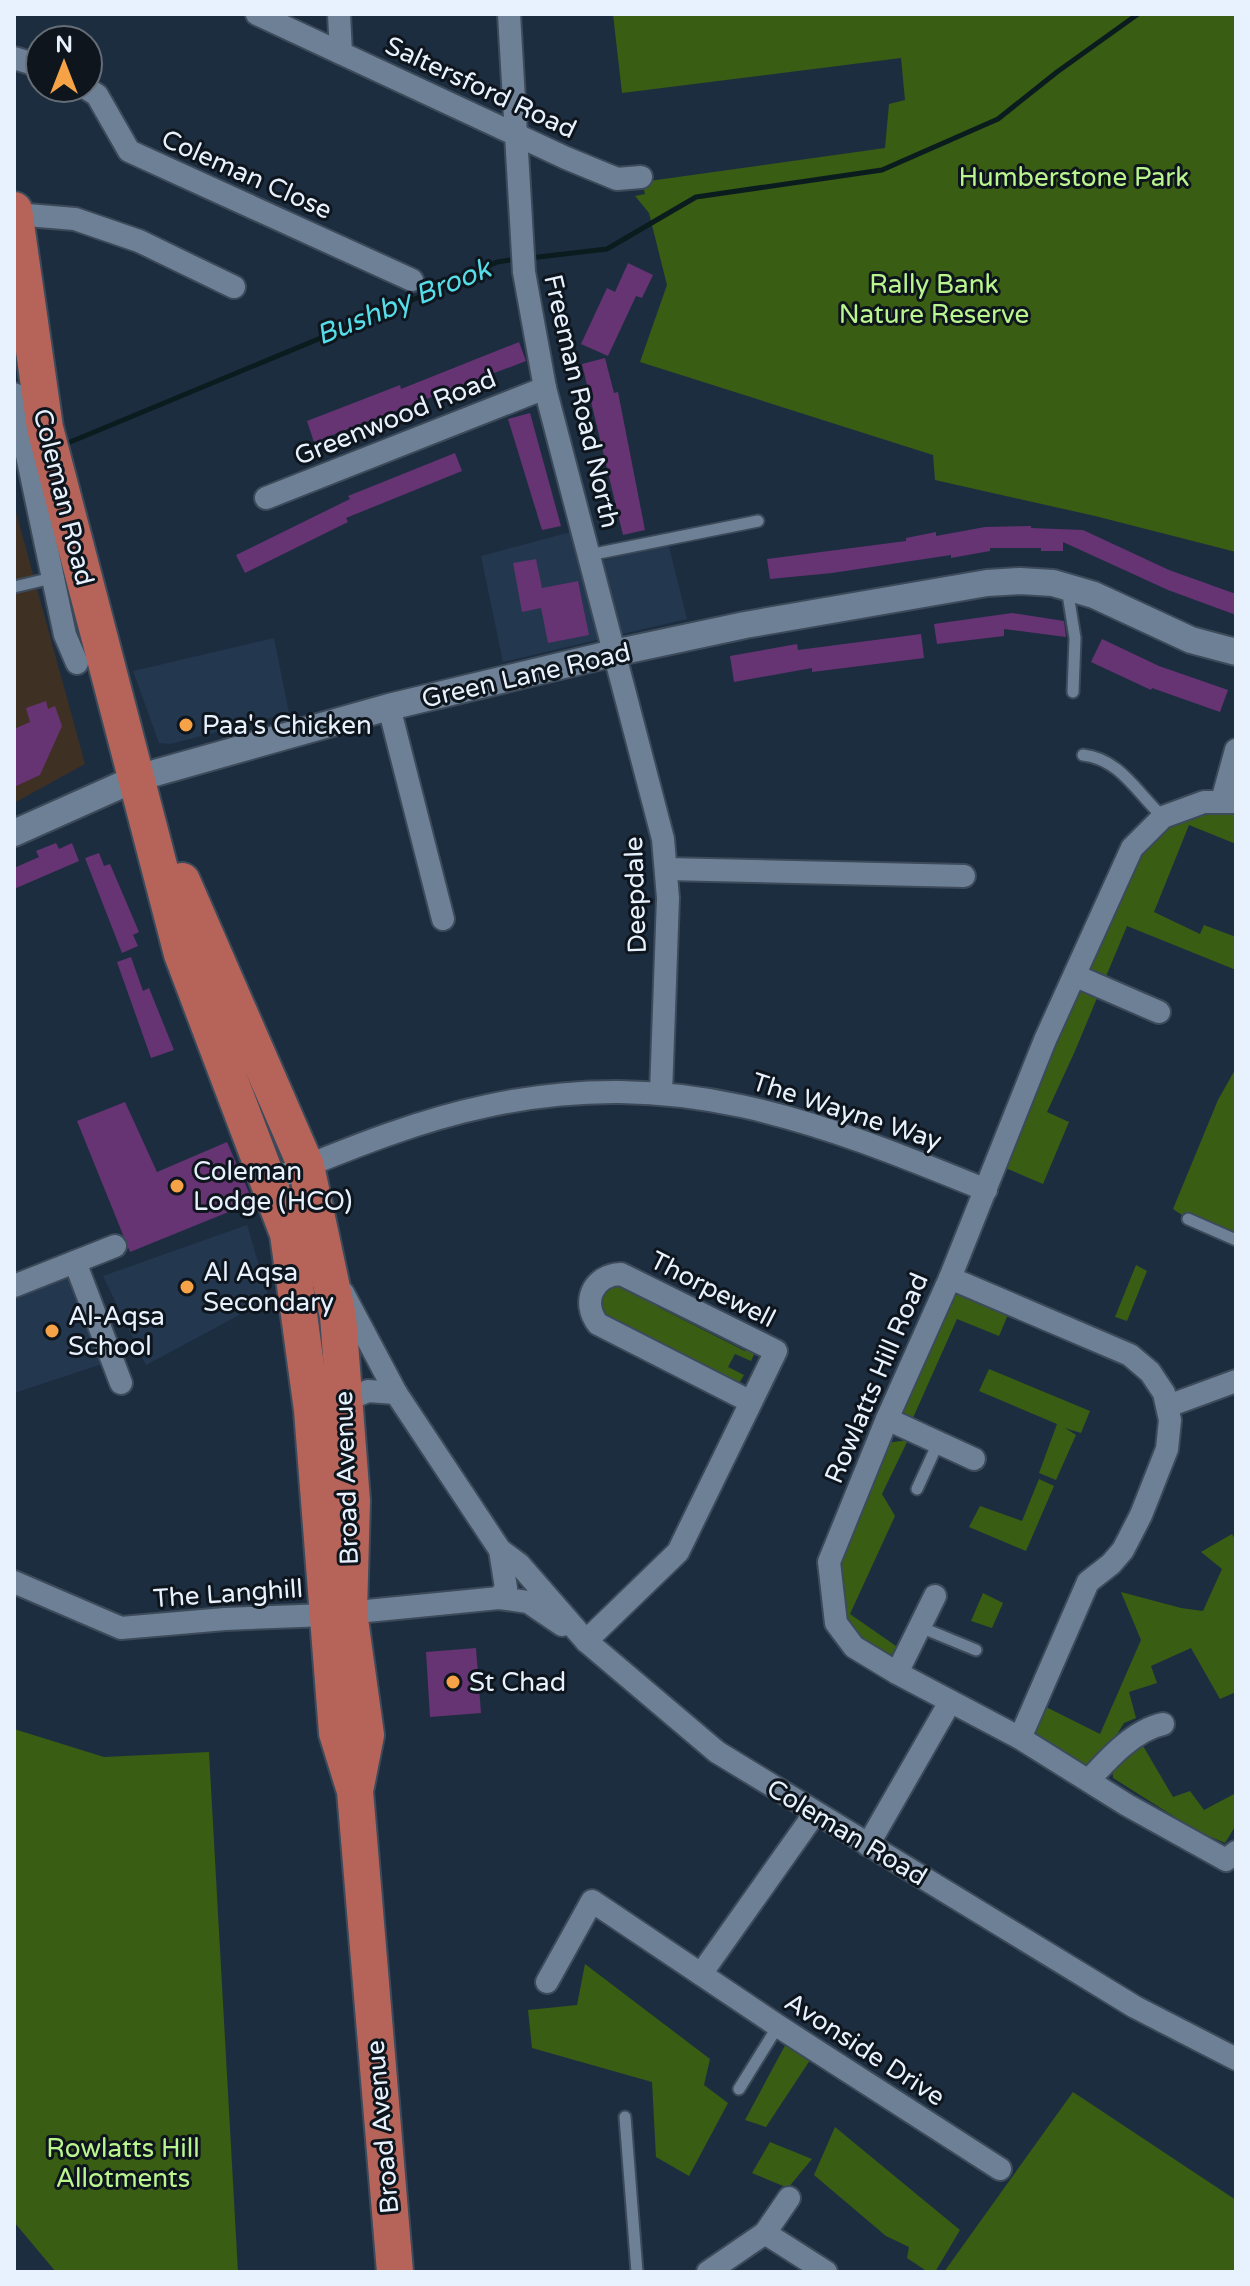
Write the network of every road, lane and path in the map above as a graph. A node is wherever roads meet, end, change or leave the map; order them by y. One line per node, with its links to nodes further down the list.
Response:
1 (257, 14): 4 (street, Saltersford Road)
2 (339, 14): 4 (street)
3 (509, 14): 6 (street, Freeman Road North)
4 (341, 53): 6 (street, Saltersford Road)
5 (102, 104): 9 (street, Coleman Close)
6 (514, 132): 7 (street, Saltersford Road); 11 (street, Freeman Road North)
7 (641, 177)
8 (14, 212): 10 (street); 13 (highway, Coleman Road)
9 (412, 280)
10 (234, 287)
11 (545, 388): 15 (street, Greenwood Road); 17 (street, Freeman Road North)
12 (14, 394): 13 (street)
13 (33, 429): 14 (highway, Coleman Road)
14 (44, 481): 18 (street); 28 (highway, Coleman Road)
15 (266, 498)
16 (758, 521): 17 (lane)
17 (589, 555): 22 (street, Freeman Road North)
18 (52, 578): 20 (lane); 23 (street)
19 (1060, 585): 21 (street, Green Lane Road); 22 (street, Green Lane Road); 24 (lane)
20 (14, 587)
21 (1236, 652)
22 (614, 653): 25 (street, Green Lane Road); 32 (street, Deepdale)
23 (77, 663)
24 (1073, 692)
25 (389, 707): 28 (street, Green Lane Road); 34 (street)
26 (1236, 750): 29 (street)
27 (1083, 755): 30 (lane)
28 (137, 778): 31 (street, Green Lane Road); 38 (highway, Coleman Road); 39 (highway, Coleman Road)
29 (1229, 802): 30 (street, Rowlatts Hill Road)
30 (1163, 817): 35 (street, Rowlatts Hill Road)
31 (14, 833)
32 (667, 869): 33 (street); 37 (street, Deepdale)
33 (964, 876)
34 (443, 919)
35 (1076, 976): 36 (street); 40 (street, Rowlatts Hill Road)
36 (1159, 1012)
37 (661, 1093): 38 (street, The Wayne Way); 40 (street, The Wayne Way)
38 (306, 1166): 39 (street, The Wayne Way); 44 (highway, Broad Avenue)
39 (269, 1181): 52 (highway, Broad Avenue)
40 (986, 1190): 46 (street, Rowlatts Hill Road)
41 (1188, 1219): 42 (lane)
42 (1236, 1240)
43 (115, 1246): 45 (street)
44 (326, 1260): 50 (street, Coleman Road); 52 (highway, Broad Avenue)
45 (75, 1262): 47 (street); 49 (street)
46 (950, 1278): 53 (street); 54 (street, Rowlatts Hill Road)
47 (14, 1286)
48 (1236, 1381): 53 (street)
49 (121, 1383)
50 (396, 1393): 52 (street); 58 (street, Coleman Road)
51 (751, 1402): 51 (street, Thorpewell); 64 (street, Thorpewell)
52 (328, 1406): 62 (highway, Broad Avenue)
53 (1168, 1406): 69 (street)
54 (887, 1419): 55 (street); 66 (street, Rowlatts Hill Road)
55 (938, 1443): 56 (street); 57 (lane)
56 (974, 1459)
57 (917, 1489)
58 (500, 1550): 61 (street, Coleman Road); 64 (street, Coleman Road)
59 (14, 1582): 62 (street, The Langhill)
60 (935, 1596): 63 (street)
61 (499, 1598): 62 (street, The Langhill); 64 (street, The Langhill)
62 (338, 1614): 83 (highway, Broad Avenue)
63 (920, 1627): 65 (lane); 66 (street)
64 (586, 1641): 71 (street, Coleman Road)
65 (976, 1650)
66 (897, 1673): 67 (street, Rowlatts Hill Road)
67 (950, 1702): 69 (street, Rowlatts Hill Road); 72 (street)
68 (1163, 1724): 70 (street)
69 (1020, 1738): 70 (street, Rowlatts Hill Road)
70 (1089, 1780): 73 (street, Rowlatts Hill Road)
71 (815, 1813): 72 (street, Coleman Road); 74 (street)
72 (868, 1845): 77 (street, Coleman Road)
73 (1231, 1856)
74 (701, 1974): 75 (street, Avonside Drive); 76 (street, Avonside Drive)
75 (547, 1982)
76 (778, 2026): 78 (lane); 80 (street, Avonside Drive)
77 (1236, 2059)
78 (739, 2089)
79 (625, 2117): 84 (lane)
80 (1000, 2169)
81 (789, 2198): 82 (street)
82 (765, 2233): 85 (street); 86 (street)
83 (395, 2272)
84 (637, 2272)
85 (708, 2272)
86 (826, 2272)

